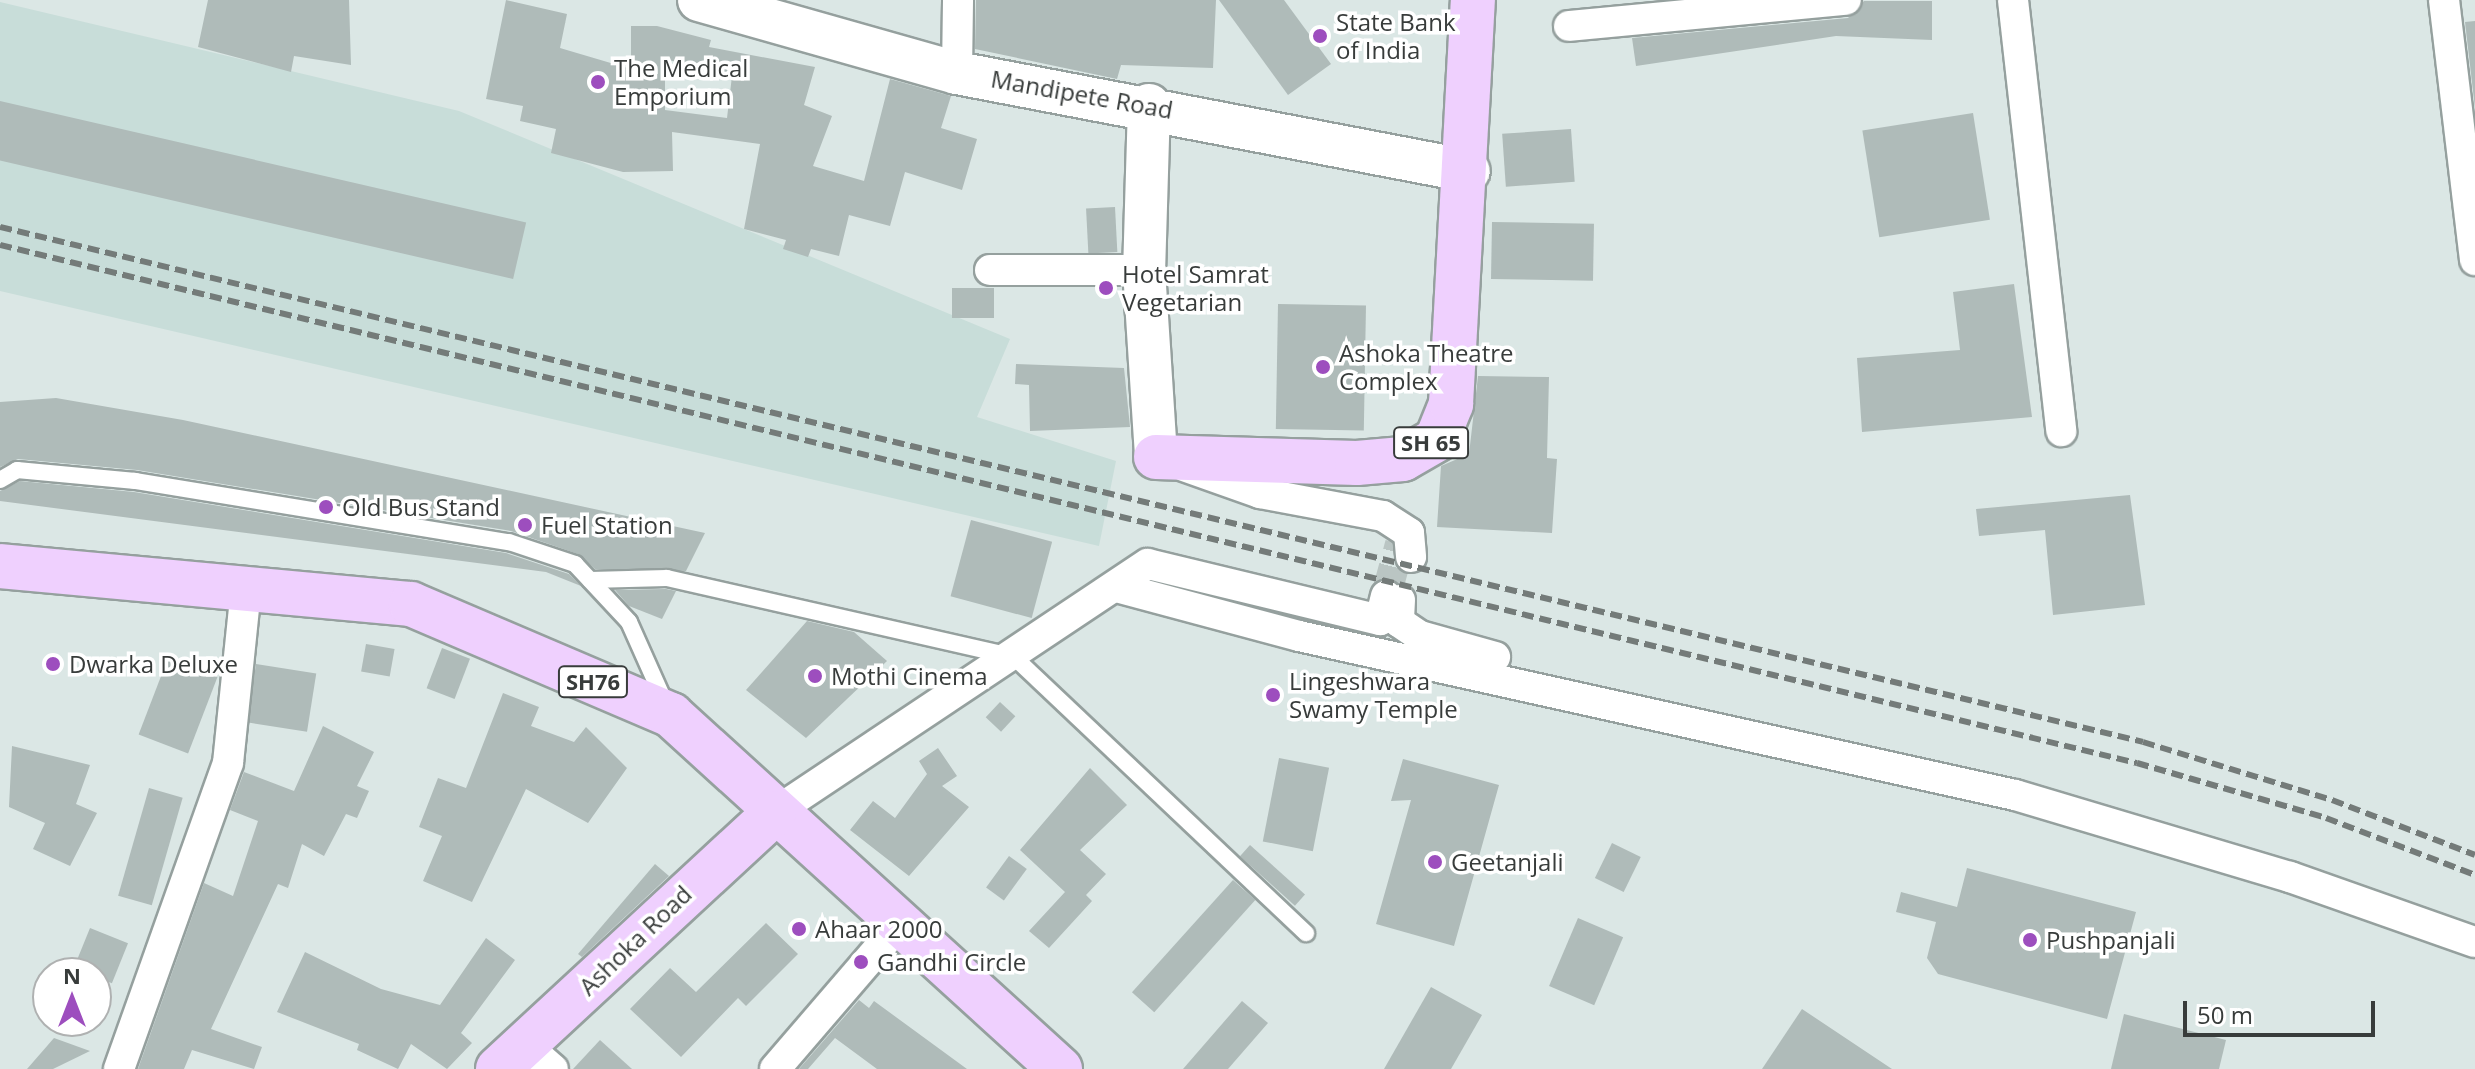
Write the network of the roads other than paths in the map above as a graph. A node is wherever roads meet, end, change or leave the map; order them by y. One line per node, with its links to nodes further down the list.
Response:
1 (699, 0): 8 (main road, Mandipete Road)
2 (958, 0): 8 (street)
3 (1473, 0): 10 (main road)
4 (1846, 0): 7 (street)
5 (2013, 0): 14 (street)
6 (2444, 0): 11 (street)
7 (1569, 26)
8 (957, 73): 9 (main road, Mandipete Road)
9 (1149, 105): 10 (main road, Mandipete Road); 13 (main road)
10 (1469, 171): 15 (main road, SH 65)
11 (2475, 260)
12 (990, 270): 13 (street)
13 (1144, 270): 15 (main road)
14 (2061, 431)
15 (1160, 457): 17 (street)
16 (0, 480): 19 (lane)
17 (1406, 550)
18 (0, 566): 21 (main road, SH76)
19 (590, 580): 22 (lane); 24 (lane)
20 (1116, 587): 22 (street); 23 (street); 23 (street)
21 (246, 589): 24 (main road, SH76); 30 (street)
22 (1014, 657): 25 (street); 27 (lane)
23 (1556, 690): 28 (street)
24 (671, 715): 25 (main road, SH76)
25 (774, 813): 26 (main road, SH76); 29 (main road, Ashoka Road)
26 (899, 925): 31 (street); 32 (main road, SH76)
27 (1306, 933)
28 (2475, 942)
29 (525, 1061)
30 (119, 1069)
31 (775, 1069)
32 (1060, 1069)

